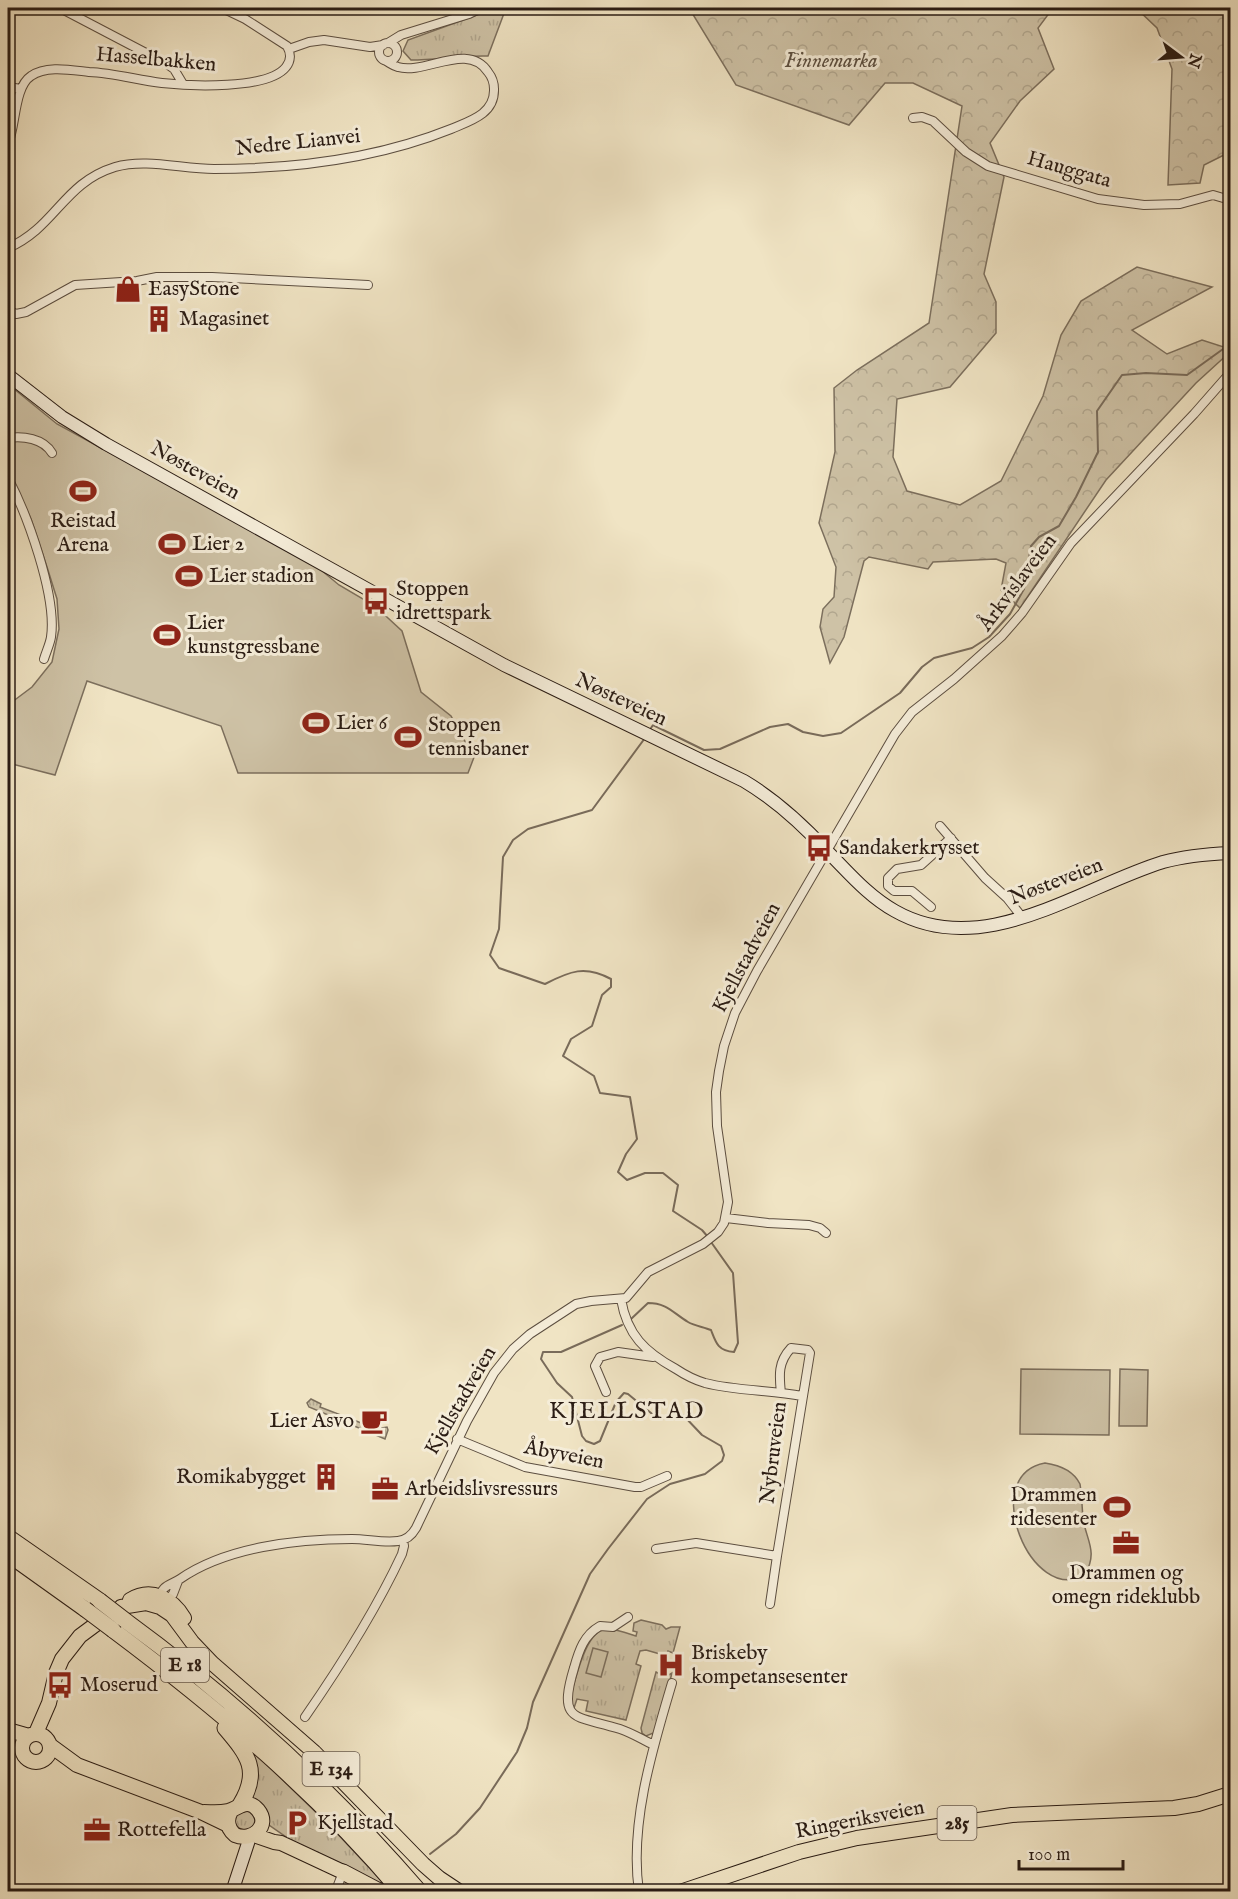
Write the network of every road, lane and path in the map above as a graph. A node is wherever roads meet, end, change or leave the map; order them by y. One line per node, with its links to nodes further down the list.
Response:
1 (60, 8): 11 (street)
2 (222, 8): 7 (street)
3 (480, 8): 4 (street)
4 (409, 34): 5 (street); 8 (street)
5 (385, 44): 6 (street); 8 (street); 9 (street)
6 (370, 47): 7 (street); 9 (street)
7 (289, 49): 11 (street, Hasselbakken)
8 (396, 53): 9 (street); 10 (street)
9 (383, 58): 10 (street, Nedre Lianvei)
10 (408, 67): 17 (street, Nedre Lianvei)
11 (183, 84): 13 (street, Hasselbakken)
12 (8, 87): 13 (street)
13 (21, 89): 15 (street)
14 (914, 118): 16 (street, Hauggata)
15 (8, 144)
16 (1230, 200)
17 (8, 248)
18 (368, 285): 19 (street)
19 (8, 310)
20 (1230, 373): 28 (street, Årkvislaveien)
21 (8, 375): 28 (main road, Nøsteveien)
22 (8, 438): 23 (street)
23 (52, 453)
24 (8, 478): 25 (street)
25 (44, 659)
26 (940, 826): 27 (street)
27 (951, 838): 30 (street); 31 (street)
28 (828, 851): 31 (main road, Nøsteveien); 32 (street, Kjellstadveien)
29 (1230, 853): 31 (main road, Nøsteveien)
30 (931, 907)
31 (1022, 917)
32 (726, 1218): 33 (street); 34 (street)
33 (826, 1233)
34 (621, 1299): 35 (street, Nybruveien); 39 (street, Kjellstadveien)
35 (654, 1357): 36 (street); 37 (street, Nybruveien)
36 (606, 1392)
37 (781, 1393): 38 (street, Nybruveien); 38 (street)
38 (802, 1396): 45 (street, Nybruveien)
39 (457, 1439): 40 (street, Åbyveien); 42 (street, Kjellstadveien)
40 (667, 1476)
41 (8, 1537): 48 (highway, E 18, bridge)
42 (403, 1540): 46 (street); 52 (street, Kjellstadveien)
43 (656, 1548): 45 (street)
44 (8, 1554): 51 (highway, E 18, bridge)
45 (777, 1556): 47 (street, Nybruveien)
46 (163, 1601): 48 (main road); 75 (main road, E 134)
47 (770, 1604)
48 (123, 1614): 55 (main road); 66 (highway, E 18)
49 (628, 1617): 56 (street)
50 (672, 1683): 56 (street)
51 (187, 1686): 60 (highway, E 18); 72 (highway, E 18)
52 (305, 1716)
53 (8, 1730): 55 (main road)
54 (8, 1737): 55 (main road)
55 (37, 1741): 57 (main road); 57 (main road); 58 (main road)
56 (654, 1745): 76 (street)
57 (44, 1760): 58 (main road)
58 (77, 1765): 61 (main road)
59 (1230, 1794): 77 (main road, Ringeriksveien / 285)
60 (236, 1808): 61 (main road); 62 (main road); 63 (main road, E 18)
61 (201, 1812): 63 (main road)
62 (262, 1823): 64 (main road); 65 (main road)
63 (232, 1830): 64 (main road); 67 (main road)
64 (252, 1836): 65 (main road); 67 (main road)
65 (281, 1843): 68 (main road)
66 (394, 1861): 73 (highway, E 18); 74 (highway, E 18)
67 (239, 1866): 69 (main road)
68 (343, 1872): 70 (street); 71 (highway)
69 (232, 1892)
70 (339, 1892)
71 (381, 1892)
72 (401, 1892)
73 (420, 1892)
74 (429, 1892)
75 (460, 1892)
76 (639, 1892)
77 (680, 1892)

